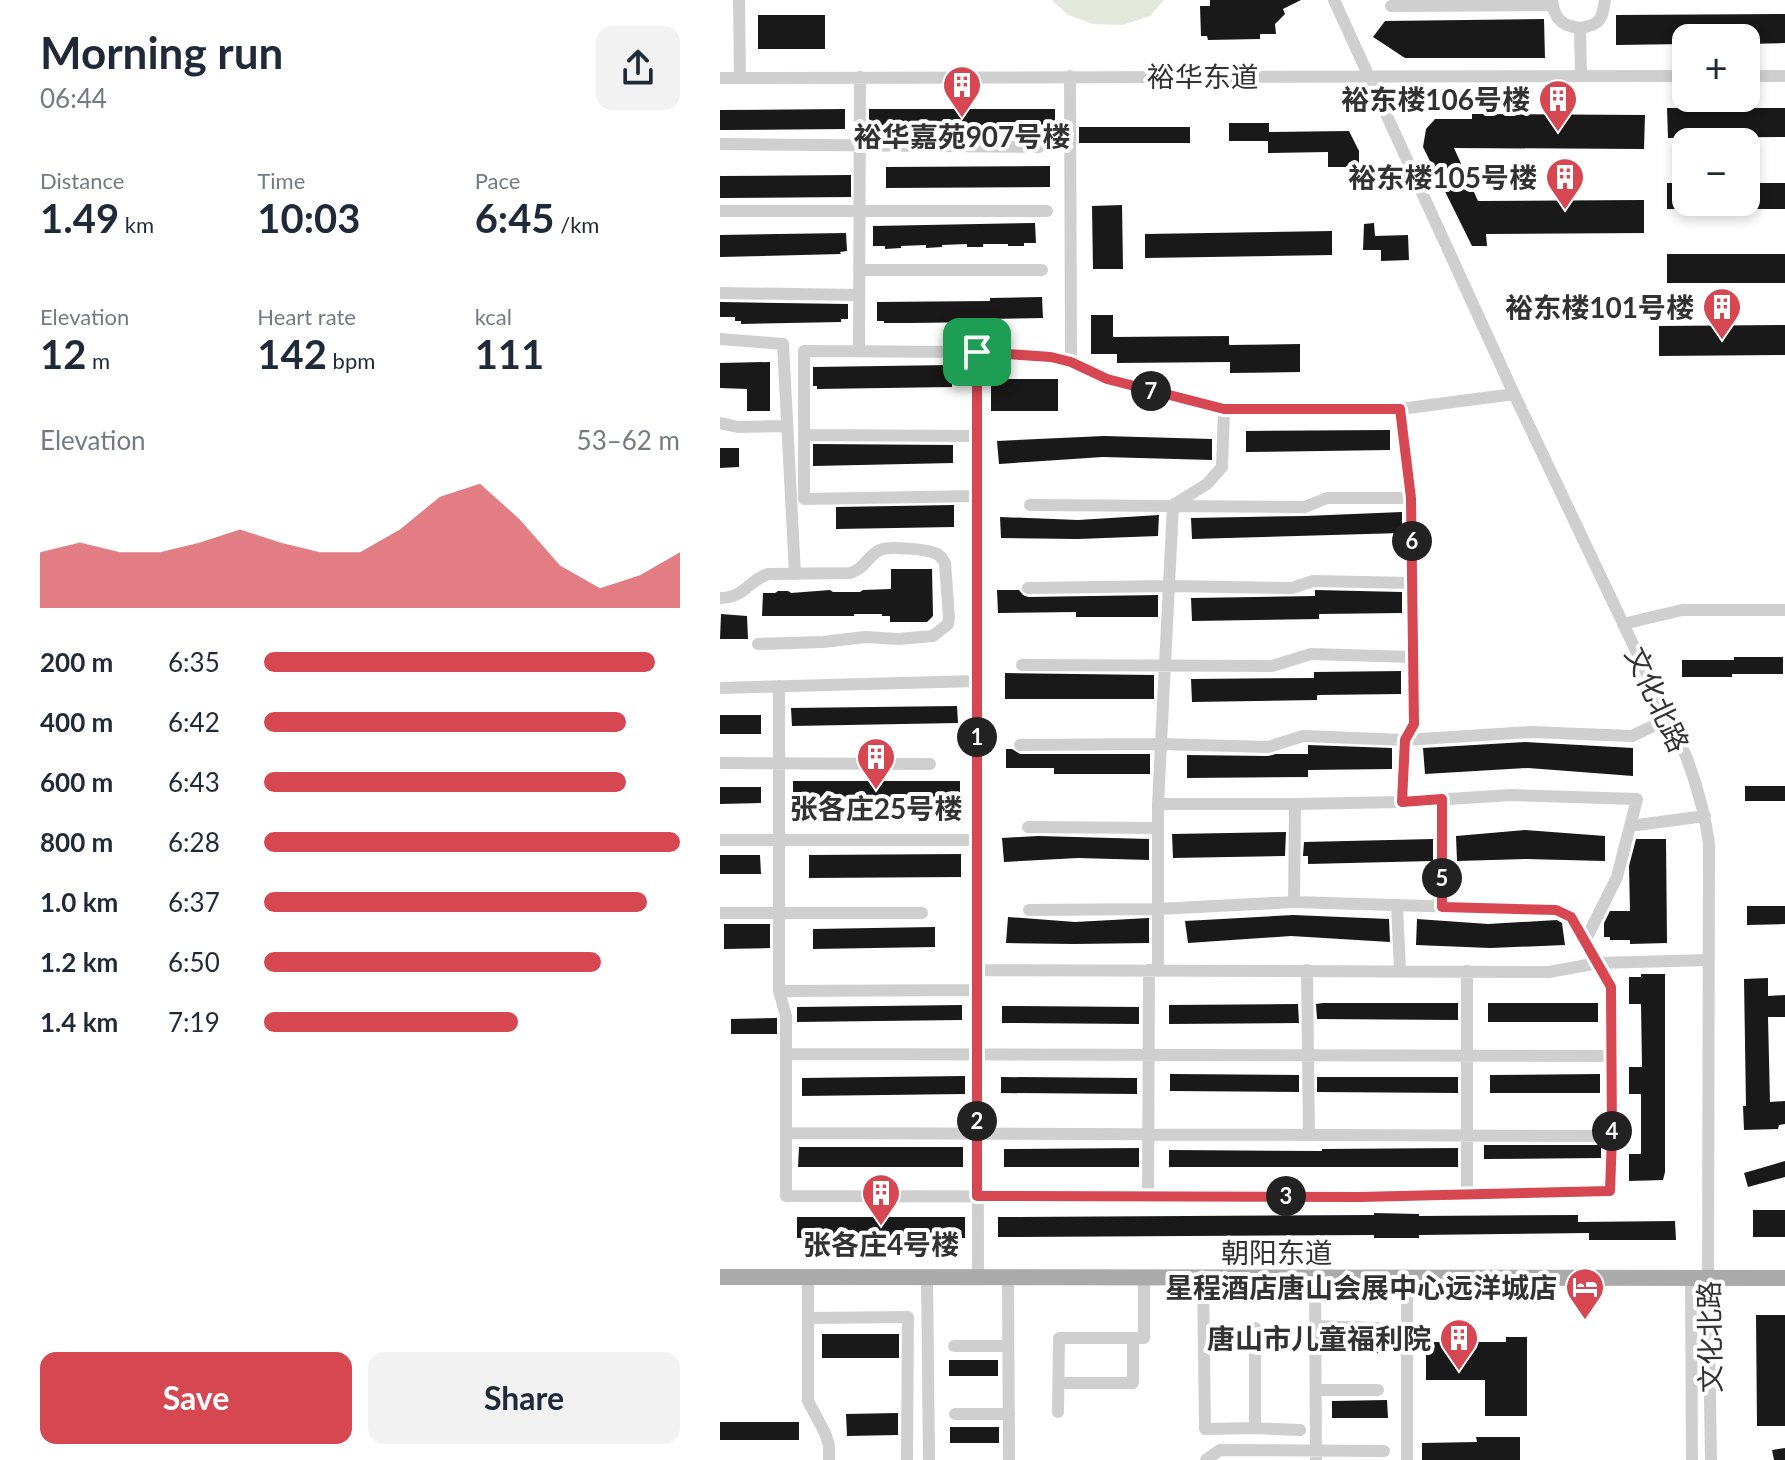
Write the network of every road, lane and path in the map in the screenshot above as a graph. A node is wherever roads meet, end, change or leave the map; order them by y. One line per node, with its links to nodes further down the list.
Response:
1 (739, 0): 15 (street)
2 (1334, 0): 9 (street, 文化北路)
3 (1605, 0): 6 (street)
4 (1552, 2): 5 (street); 6 (street)
5 (1391, 6)
6 (1580, 28): 7 (street)
7 (1581, 75): 9 (street, 裕华东道); 10 (street, 裕华东道)
8 (1070, 76): 9 (street, 裕华东道); 13 (street, 裕华东道); 29 (street)
9 (1369, 76): 30 (street, 文化北路)
10 (1672, 76)
11 (1760, 76): 12 (street)
12 (1785, 76)
13 (860, 77): 15 (street, 裕华东道); 17 (street)
14 (720, 78): 15 (street, 裕华东道)
15 (740, 78)
16 (720, 144): 17 (street)
17 (860, 145): 18 (street); 20 (street)
18 (1039, 147)
19 (720, 211): 20 (street)
20 (860, 211): 21 (street); 22 (street)
21 (1047, 211)
22 (859, 270): 23 (street); 25 (street)
23 (1042, 270)
24 (720, 293): 25 (street)
25 (859, 295): 27 (street)
26 (720, 339): 34 (street)
27 (859, 351): 28 (street); 35 (street)
28 (977, 352): 29 (street); 36 (street)
29 (1071, 362): 31 (street)
30 (1514, 394): 32 (street); 47 (street, 文化北路)
31 (1224, 409): 32 (street); 40 (street)
32 (1400, 409): 38 (street)
33 (720, 423): 34 (street)
34 (787, 426): 41 (street)
35 (804, 435): 36 (street); 37 (street)
36 (977, 436): 37 (street)
37 (977, 496): 52 (street)
38 (1411, 498): 40 (street); 42 (street)
39 (1030, 505): 40 (street)
40 (1173, 505): 43 (street)
41 (795, 574): 45 (street); 48 (street)
42 (1413, 583): 43 (street); 49 (street)
43 (1169, 586): 44 (street); 51 (street)
44 (1028, 588)
45 (720, 598)
46 (1785, 610): 47 (street)
47 (1623, 624): 55 (street, 文化北路)
48 (758, 644)
49 (1413, 657): 51 (street); 56 (street)
50 (1022, 665): 51 (street)
51 (1165, 666): 57 (street)
52 (977, 681): 53 (street); 72 (street)
53 (779, 686): 54 (street); 60 (street)
54 (720, 688)
55 (1668, 719): 56 (street); 66 (street, 文化北路)
56 (1405, 740): 57 (street); 63 (street)
57 (1161, 744): 58 (street); 64 (street)
58 (1020, 745)
59 (720, 763): 60 (street)
60 (779, 764): 61 (street); 70 (street)
61 (930, 764)
62 (1442, 799): 63 (street); 67 (street); 75 (street)
63 (1402, 802): 65 (street)
64 (1158, 804): 65 (street); 69 (street)
65 (1295, 804): 73 (street)
66 (1705, 816): 67 (street); 82 (street, 文化北路)
67 (1630, 826): 81 (street)
68 (1028, 827): 69 (street)
69 (1158, 828): 76 (street)
70 (779, 839): 71 (street); 72 (street); 79 (street)
71 (720, 840)
72 (977, 840): 84 (street)
73 (1294, 902): 74 (street); 76 (street)
74 (1397, 906): 75 (street); 87 (street)
75 (1442, 907): 81 (street)
76 (1158, 909): 77 (street); 85 (street)
77 (1029, 910)
78 (720, 913): 79 (street)
79 (779, 913): 80 (street); 90 (street)
80 (922, 913)
81 (1585, 941): 83 (street)
82 (1709, 960): 83 (street); 116 (street, 文化北路)
83 (1598, 963): 88 (street); 96 (street)
84 (977, 970): 85 (street); 89 (street)
85 (1154, 970): 86 (street); 93 (street)
86 (1307, 970): 87 (street); 94 (street)
87 (1400, 970): 88 (street)
88 (1467, 971): 95 (street)
89 (977, 990): 90 (street); 92 (street)
90 (779, 991): 91 (street)
91 (786, 1054): 92 (street); 97 (street)
92 (977, 1055): 93 (street); 98 (street)
93 (1149, 1055): 94 (street); 99 (street)
94 (1308, 1056): 95 (street); 100 (street)
95 (1467, 1056): 96 (street); 101 (street)
96 (1612, 1056): 102 (street)
97 (786, 1133): 98 (street); 104 (street)
98 (977, 1133): 99 (street); 104 (street)
99 (1148, 1134): 100 (street); 105 (street)
100 (1309, 1135): 101 (street)
101 (1467, 1135): 102 (street); 103 (street)
102 (1612, 1136): 103 (street)
103 (1467, 1193): 105 (street)
104 (977, 1196): 105 (street); 107 (street)
105 (1148, 1196)
106 (927, 1276): 107 (main road, 朝阳东道); 109 (main road, 朝阳东道); 136 (street)
107 (978, 1276): 110 (main road, 朝阳东道)
108 (720, 1277): 109 (main road, 朝阳东道)
109 (808, 1277): 117 (street)
110 (1008, 1278): 111 (main road, 朝阳东道); 123 (street)
111 (1144, 1278): 112 (main road, 朝阳东道); 121 (street)
112 (1203, 1278): 113 (main road, 朝阳东道); 130 (street)
113 (1315, 1278): 114 (main road, 朝阳东道); 118 (street)
114 (1407, 1278): 116 (main road, 朝阳东道); 139 (street)
115 (1785, 1278): 116 (main road, 朝阳东道)
116 (1699, 1279): 140 (street); 141 (street, 文化北路)
117 (808, 1318): 134 (street); 135 (street)
118 (1315, 1326): 120 (street); 125 (street)
119 (1255, 1328): 130 (street)
120 (1377, 1328)
121 (1133, 1338): 124 (street); 124 (street)
122 (954, 1346): 123 (street)
123 (1008, 1346): 129 (street)
124 (1059, 1383): 127 (street)
125 (1316, 1390): 126 (street); 133 (street)
126 (1378, 1390)
127 (1058, 1412)
128 (955, 1414): 129 (street)
129 (1009, 1414): 137 (street)
130 (1255, 1428): 131 (street)
131 (1300, 1430)
132 (1384, 1451): 133 (street)
133 (1316, 1455): 138 (street)
134 (829, 1460)
135 (907, 1460)
136 (929, 1460)
137 (1009, 1460)
138 (1206, 1460)
139 (1407, 1460)
140 (1692, 1460)
141 (1711, 1460)

